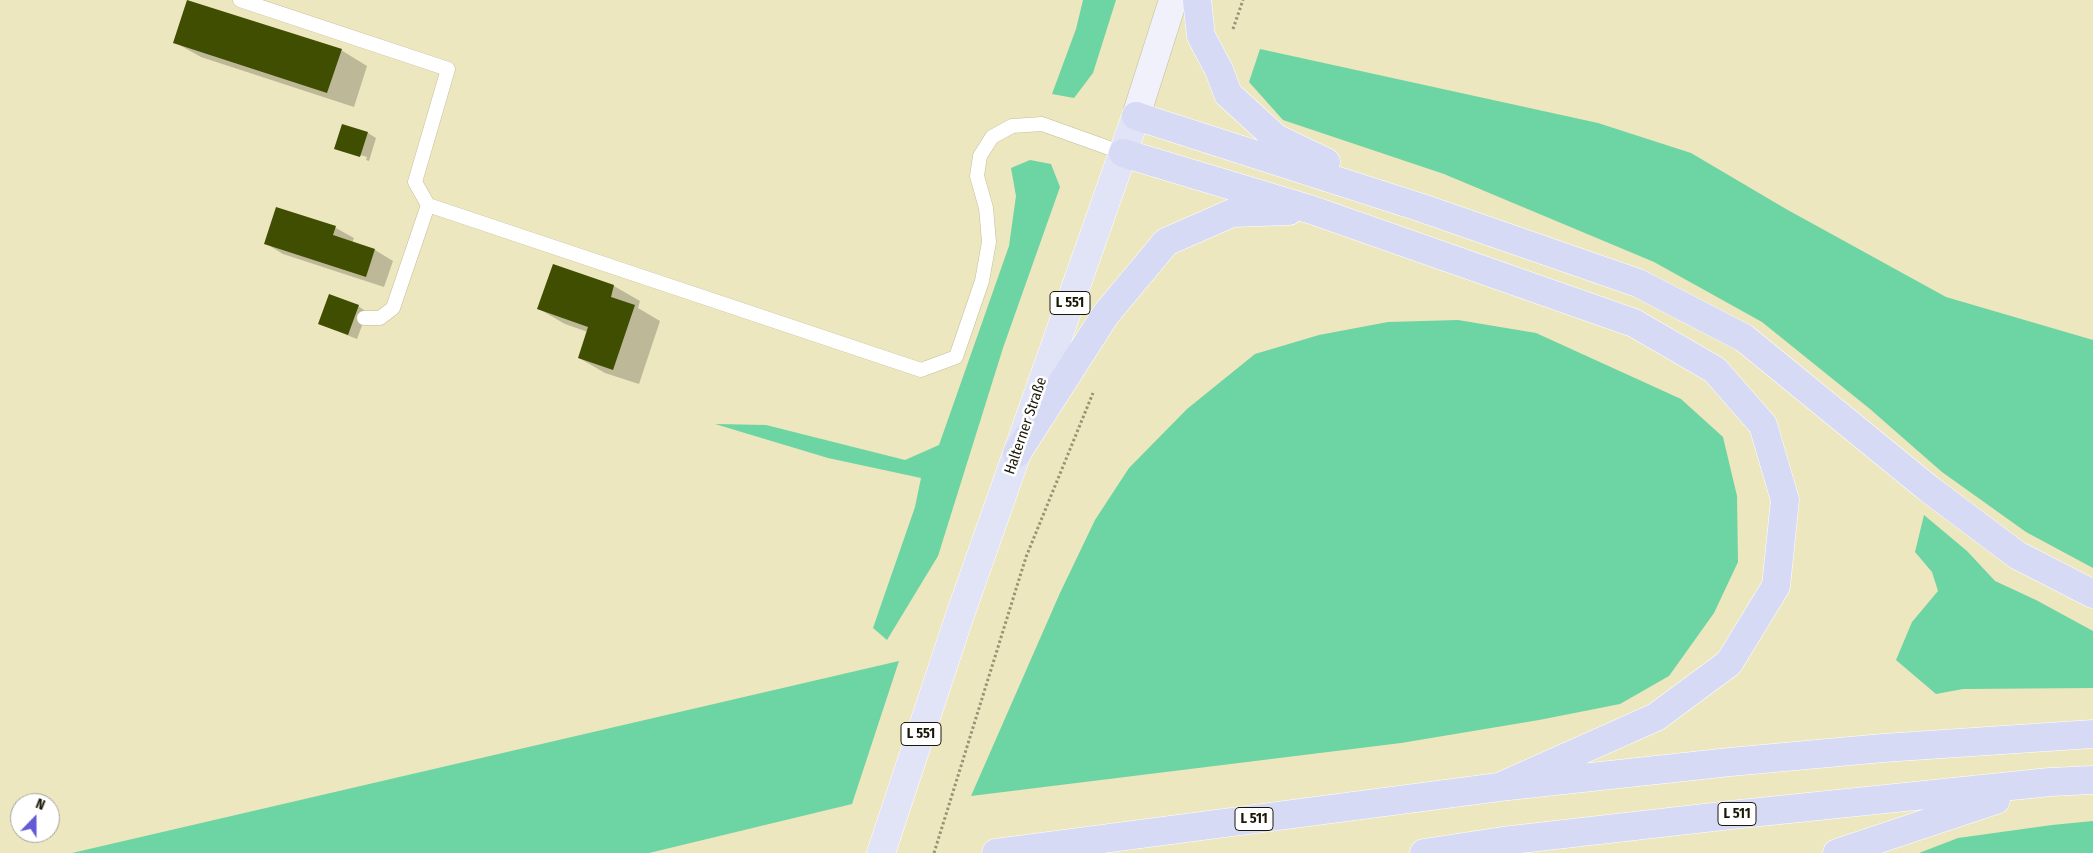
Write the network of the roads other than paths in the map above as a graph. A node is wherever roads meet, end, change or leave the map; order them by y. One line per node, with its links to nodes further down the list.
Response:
1 (240, 0): 6 (lane)
2 (1173, 0): 4 (main road, Halterner Straße / L 551)
3 (1197, 0): 7 (highway)
4 (1136, 116): 5 (main road, Halterner Straße / L 551); 7 (highway)
5 (1123, 153): 6 (lane); 8 (highway); 10 (main road, Halterner Straße / L 551)
6 (428, 205): 9 (lane)
7 (1422, 208): 11 (highway)
8 (1312, 210): 10 (highway); 15 (highway)
9 (364, 318)
10 (1017, 453): 17 (main road, Halterner Straße / L 551)
11 (2093, 594)
12 (2093, 734): 15 (highway, L 511)
13 (2093, 780): 14 (highway, L 511)
14 (2050, 782): 18 (highway, L 511); 19 (highway, L 511)
15 (1499, 787): 16 (highway, L 511)
16 (1003, 852)
17 (881, 853)
18 (1424, 853)
19 (1837, 853)

